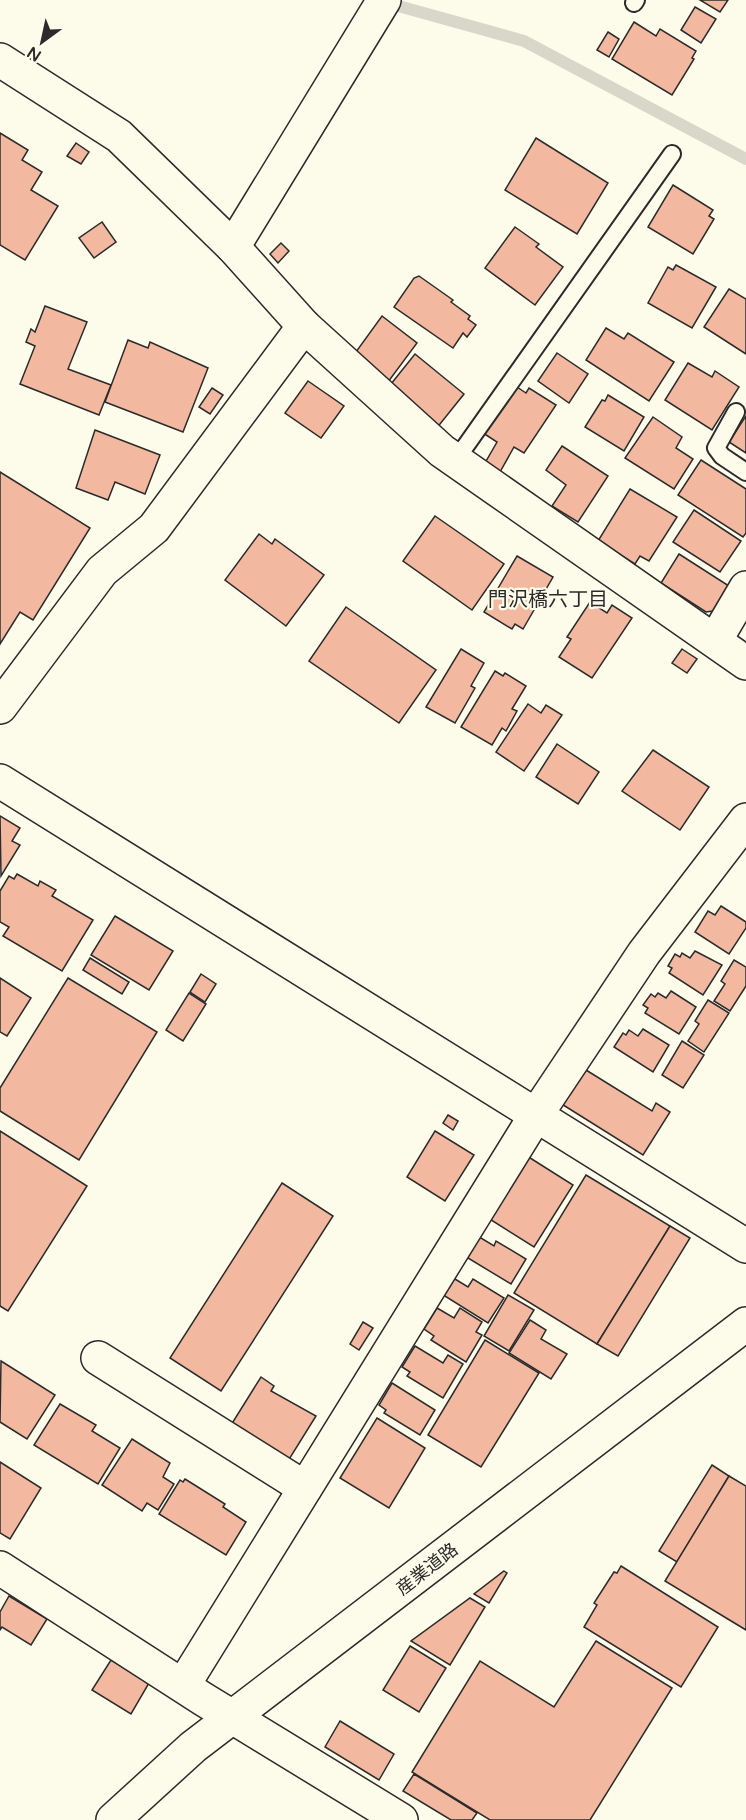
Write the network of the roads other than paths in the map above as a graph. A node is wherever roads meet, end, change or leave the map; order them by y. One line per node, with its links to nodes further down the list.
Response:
1 (378, 11): 4 (street)
2 (0, 60): 4 (street)
3 (672, 154): 7 (lane)
4 (233, 247): 5 (street)
5 (304, 326): 7 (street); 12 (street)
6 (736, 412): 8 (lane)
7 (455, 461): 10 (street)
8 (746, 472)
9 (746, 588): 10 (street)
10 (716, 639): 11 (street)
11 (746, 663)
12 (0, 706)
13 (0, 781): 15 (street)
14 (746, 820): 15 (street)
15 (536, 1115): 16 (street); 19 (street)
16 (746, 1245)
17 (746, 1323): 22 (street, 産業道路)
18 (98, 1358): 19 (street)
19 (305, 1488): 21 (street)
20 (0, 1568): 21 (street)
21 (184, 1684): 22 (street)
22 (233, 1718): 23 (street, 産業道路); 24 (street)
23 (114, 1820)
24 (401, 1820)

